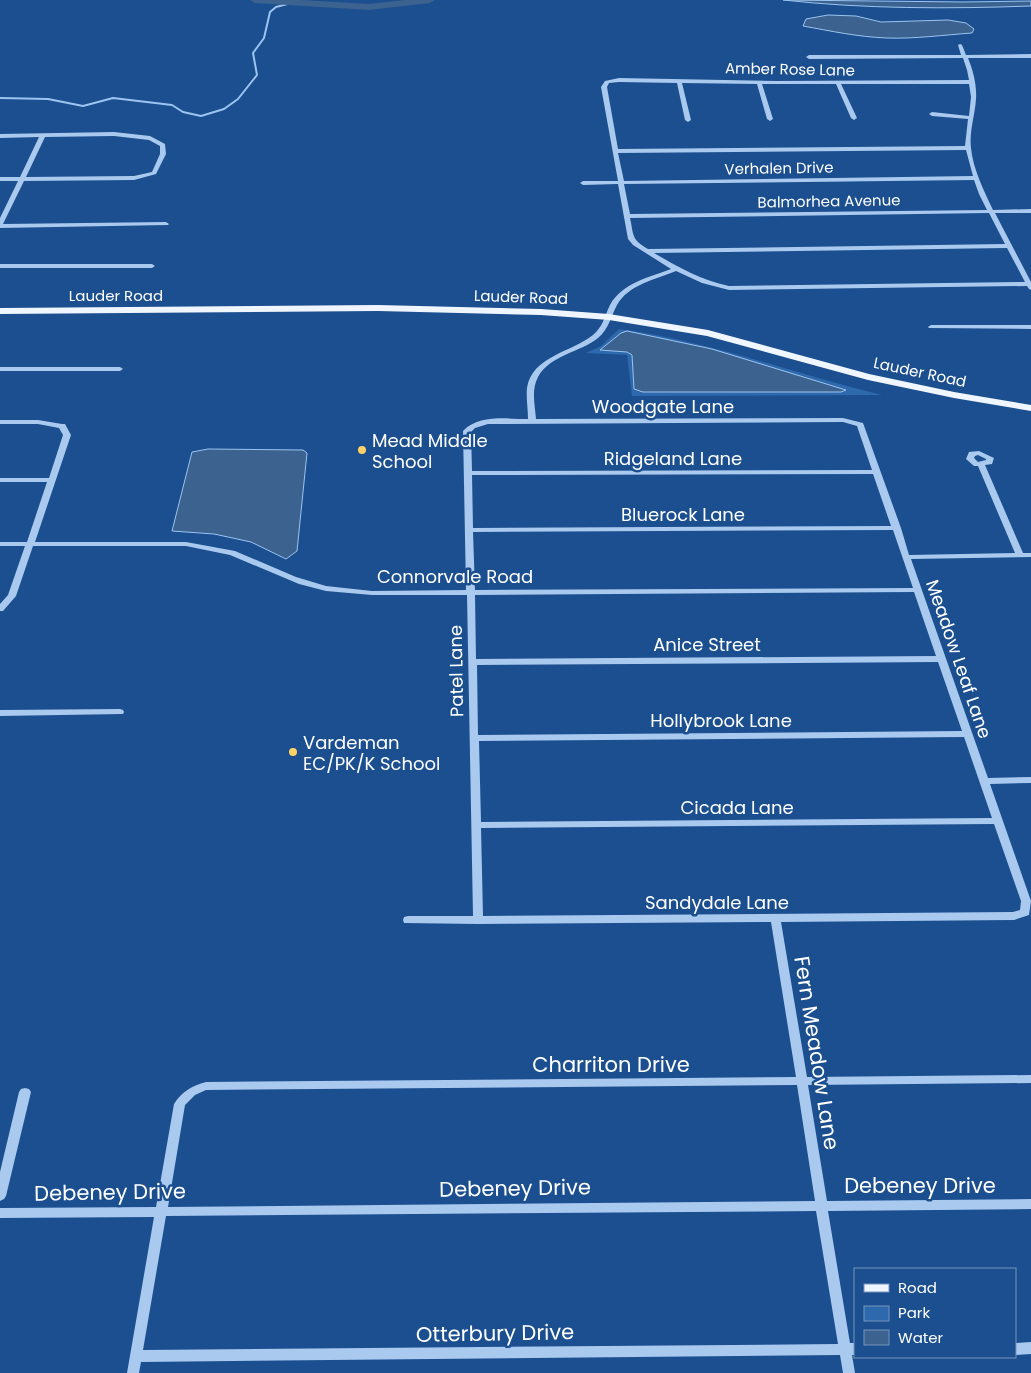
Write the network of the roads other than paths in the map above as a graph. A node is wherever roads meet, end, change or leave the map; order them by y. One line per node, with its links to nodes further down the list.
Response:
1 (960, 45): 4 (street)
2 (1031, 56): 4 (street)
3 (809, 57): 4 (street)
4 (966, 57): 7 (street)
5 (679, 81): 6 (street, Amber Rose Lane); 8 (street, Amber Rose Lane); 14 (street)
6 (607, 82): 18 (street)
7 (972, 82): 9 (street, Amber Rose Lane); 12 (street)
8 (759, 83): 9 (street, Amber Rose Lane); 13 (street)
9 (838, 83): 11 (street)
10 (932, 114): 12 (street)
11 (854, 118)
12 (971, 118): 17 (street)
13 (770, 119)
14 (688, 120)
15 (43, 135): 16 (street); 21 (street); 21 (street)
16 (0, 136)
17 (968, 148): 18 (street); 19 (street)
18 (616, 151): 22 (street)
19 (976, 178): 22 (street, Verhalen Drive); 24 (street)
20 (0, 179): 21 (street)
21 (22, 179): 28 (street)
22 (621, 182): 23 (street, Verhalen Drive); 26 (street)
23 (583, 183)
24 (991, 211): 25 (street, Balmorhea Avenue); 26 (street, Balmorhea Avenue); 29 (street)
25 (1031, 211)
26 (628, 216): 30 (street)
27 (166, 224): 28 (street)
28 (0, 225)
29 (1010, 246): 30 (street); 34 (street)
30 (646, 251): 33 (street)
31 (0, 266): 32 (street)
32 (152, 266)
33 (676, 269): 34 (street); 36 (street)
34 (1030, 286)
35 (0, 311): 36 (main road, Lauder Road)
36 (610, 317): 41 (main road, Lauder Road); 42 (street)
37 (931, 327): 38 (street)
38 (1031, 327)
39 (0, 369): 40 (street)
40 (120, 369)
41 (1031, 408)
42 (532, 421): 44 (street, Woodgate Lane); 45 (street, Woodgate Lane)
43 (0, 422): 50 (street)
44 (852, 422): 47 (street, Meadow Leaf Lane)
45 (474, 425): 48 (street, Patel Lane)
46 (981, 464): 55 (street)
47 (877, 472): 48 (street, Ridgeland Lane); 51 (street, Meadow Leaf Lane)
48 (468, 473): 52 (street, Patel Lane)
49 (0, 480): 50 (street)
50 (52, 480): 54 (street)
51 (897, 528): 52 (street, Bluerock Lane); 57 (street, Meadow Leaf Lane)
52 (470, 530): 59 (street, Patel Lane)
53 (0, 544): 54 (street, Connorvale Road)
54 (30, 544): 59 (street, Connorvale Road); 60 (street)
55 (1020, 555): 56 (street); 57 (street)
56 (1031, 555)
57 (907, 557): 58 (street, Meadow Leaf Lane)
58 (918, 590): 59 (street, Connorvale Road); 61 (street, Meadow Leaf Lane)
59 (471, 593): 62 (street, Patel Lane)
60 (0, 609)
61 (942, 659): 62 (street, Anice Street); 65 (street, Meadow Leaf Lane)
62 (472, 662): 66 (street, Patel Lane)
63 (120, 712): 64 (street)
64 (0, 713)
65 (968, 734): 66 (street, Hollybrook Lane); 67 (street, Meadow Leaf Lane)
66 (474, 738): 70 (street, Patel Lane)
67 (984, 780): 68 (street); 69 (street, Meadow Leaf Lane)
68 (1031, 780)
69 (998, 821): 70 (street, Cicada Lane); 71 (street, Meadow Leaf Lane)
70 (476, 826): 74 (street, Patel Lane)
71 (1025, 912): 72 (street, Sandydale Lane)
72 (775, 918): 74 (street, Sandydale Lane); 76 (street, Fern Meadow Lane)
73 (408, 920): 74 (street, Sandydale Lane)
74 (478, 920)
75 (1031, 1079): 76 (street, Charriton Drive)
76 (803, 1081): 80 (street, Fern Meadow Lane); 81 (street, Charriton Drive)
77 (26, 1092): 78 (street)
78 (0, 1196)
79 (1031, 1204): 80 (street, Debeney Drive)
80 (821, 1205): 81 (street, Debeney Drive); 85 (street, Fern Meadow Lane)
81 (161, 1212): 82 (street, Debeney Drive); 86 (street)
82 (0, 1213)
83 (1016, 1348): 84 (street)
84 (1031, 1348)
85 (850, 1349): 86 (street, Otterbury Drive); 88 (street, Fern Meadow Lane)
86 (136, 1356): 87 (street)
87 (133, 1373)
88 (849, 1373)

